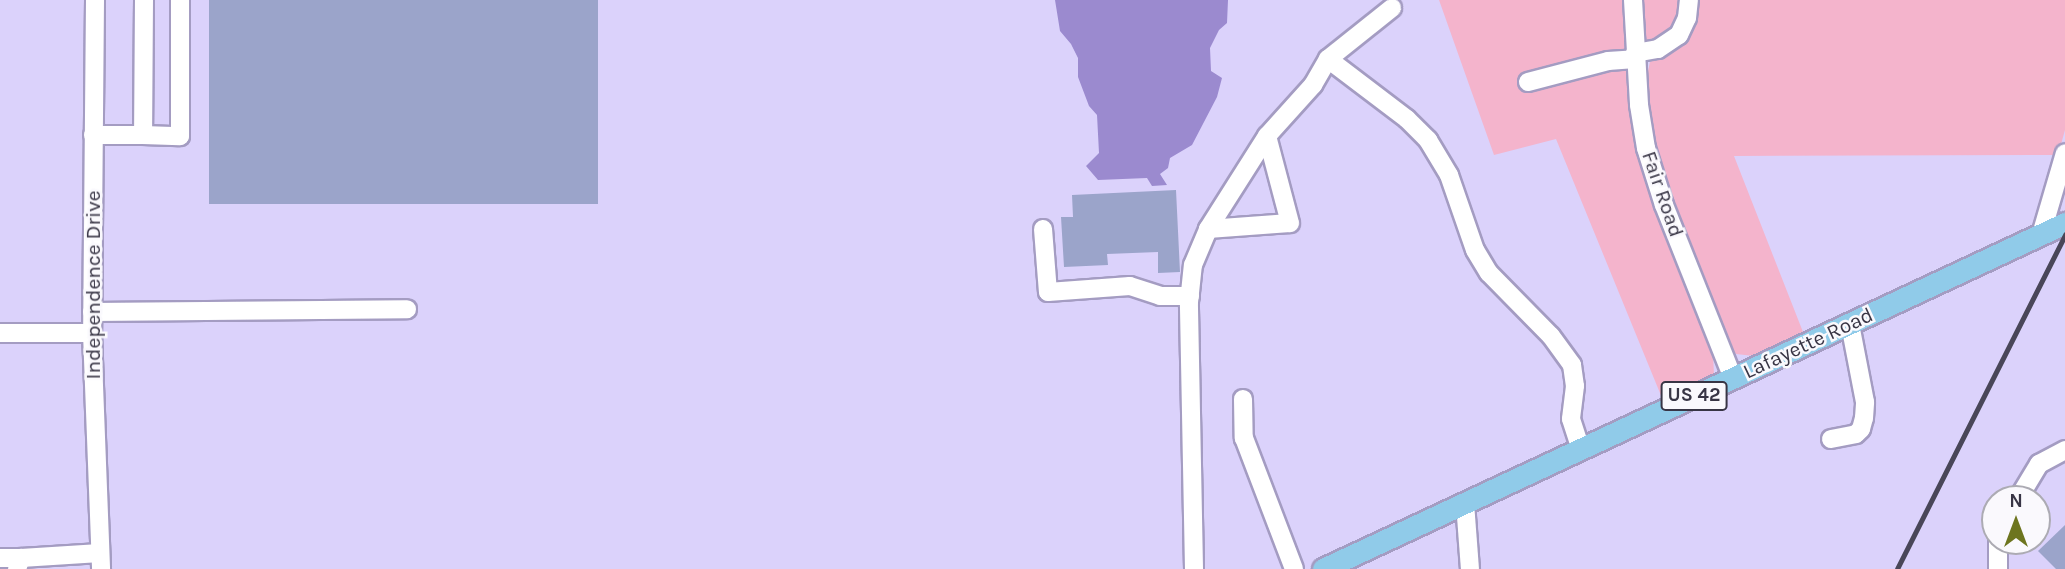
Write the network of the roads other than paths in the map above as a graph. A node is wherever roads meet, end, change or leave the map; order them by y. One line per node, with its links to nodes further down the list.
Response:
1 (95, 0): 10 (street, Independence Drive)
2 (144, 0): 11 (street)
3 (180, 0): 11 (street)
4 (1633, 0): 7 (street, Fair Road)
5 (1689, 0): 7 (street)
6 (1392, 8): 8 (street)
7 (1635, 56): 9 (street); 24 (street, Fair Road)
8 (1328, 58): 12 (street); 27 (street)
9 (1528, 82)
10 (93, 135): 11 (street); 20 (street, Independence Drive)
11 (143, 135)
12 (1267, 136): 16 (street); 16 (street)
13 (2065, 153): 17 (street)
14 (2065, 223): 17 (main road, Lafayette Road / US 42)
15 (1042, 229): 18 (street)
16 (1208, 229): 18 (street)
17 (2041, 235): 21 (main road, Lafayette Road / US 42)
18 (1190, 296): 34 (street)
19 (407, 309): 20 (street)
20 (92, 312): 23 (street, Independence Drive)
21 (1850, 324): 24 (main road, Lafayette Road / US 42); 26 (street)
22 (0, 333): 23 (street)
23 (92, 333): 32 (street, Independence Drive)
24 (1733, 378): 27 (main road, Lafayette Road / US 42)
25 (1243, 399): 35 (street)
26 (1831, 439)
27 (1581, 449): 30 (main road, Lafayette Road / US 42)
28 (2065, 450): 29 (street)
29 (2026, 485)
30 (1465, 503): 36 (main road, Lafayette Road / US 42); 37 (street)
31 (0, 558): 33 (street)
32 (100, 561): 33 (street)
33 (19, 563)
34 (1194, 569)
35 (1294, 569)
36 (1323, 569)
37 (1470, 569)

